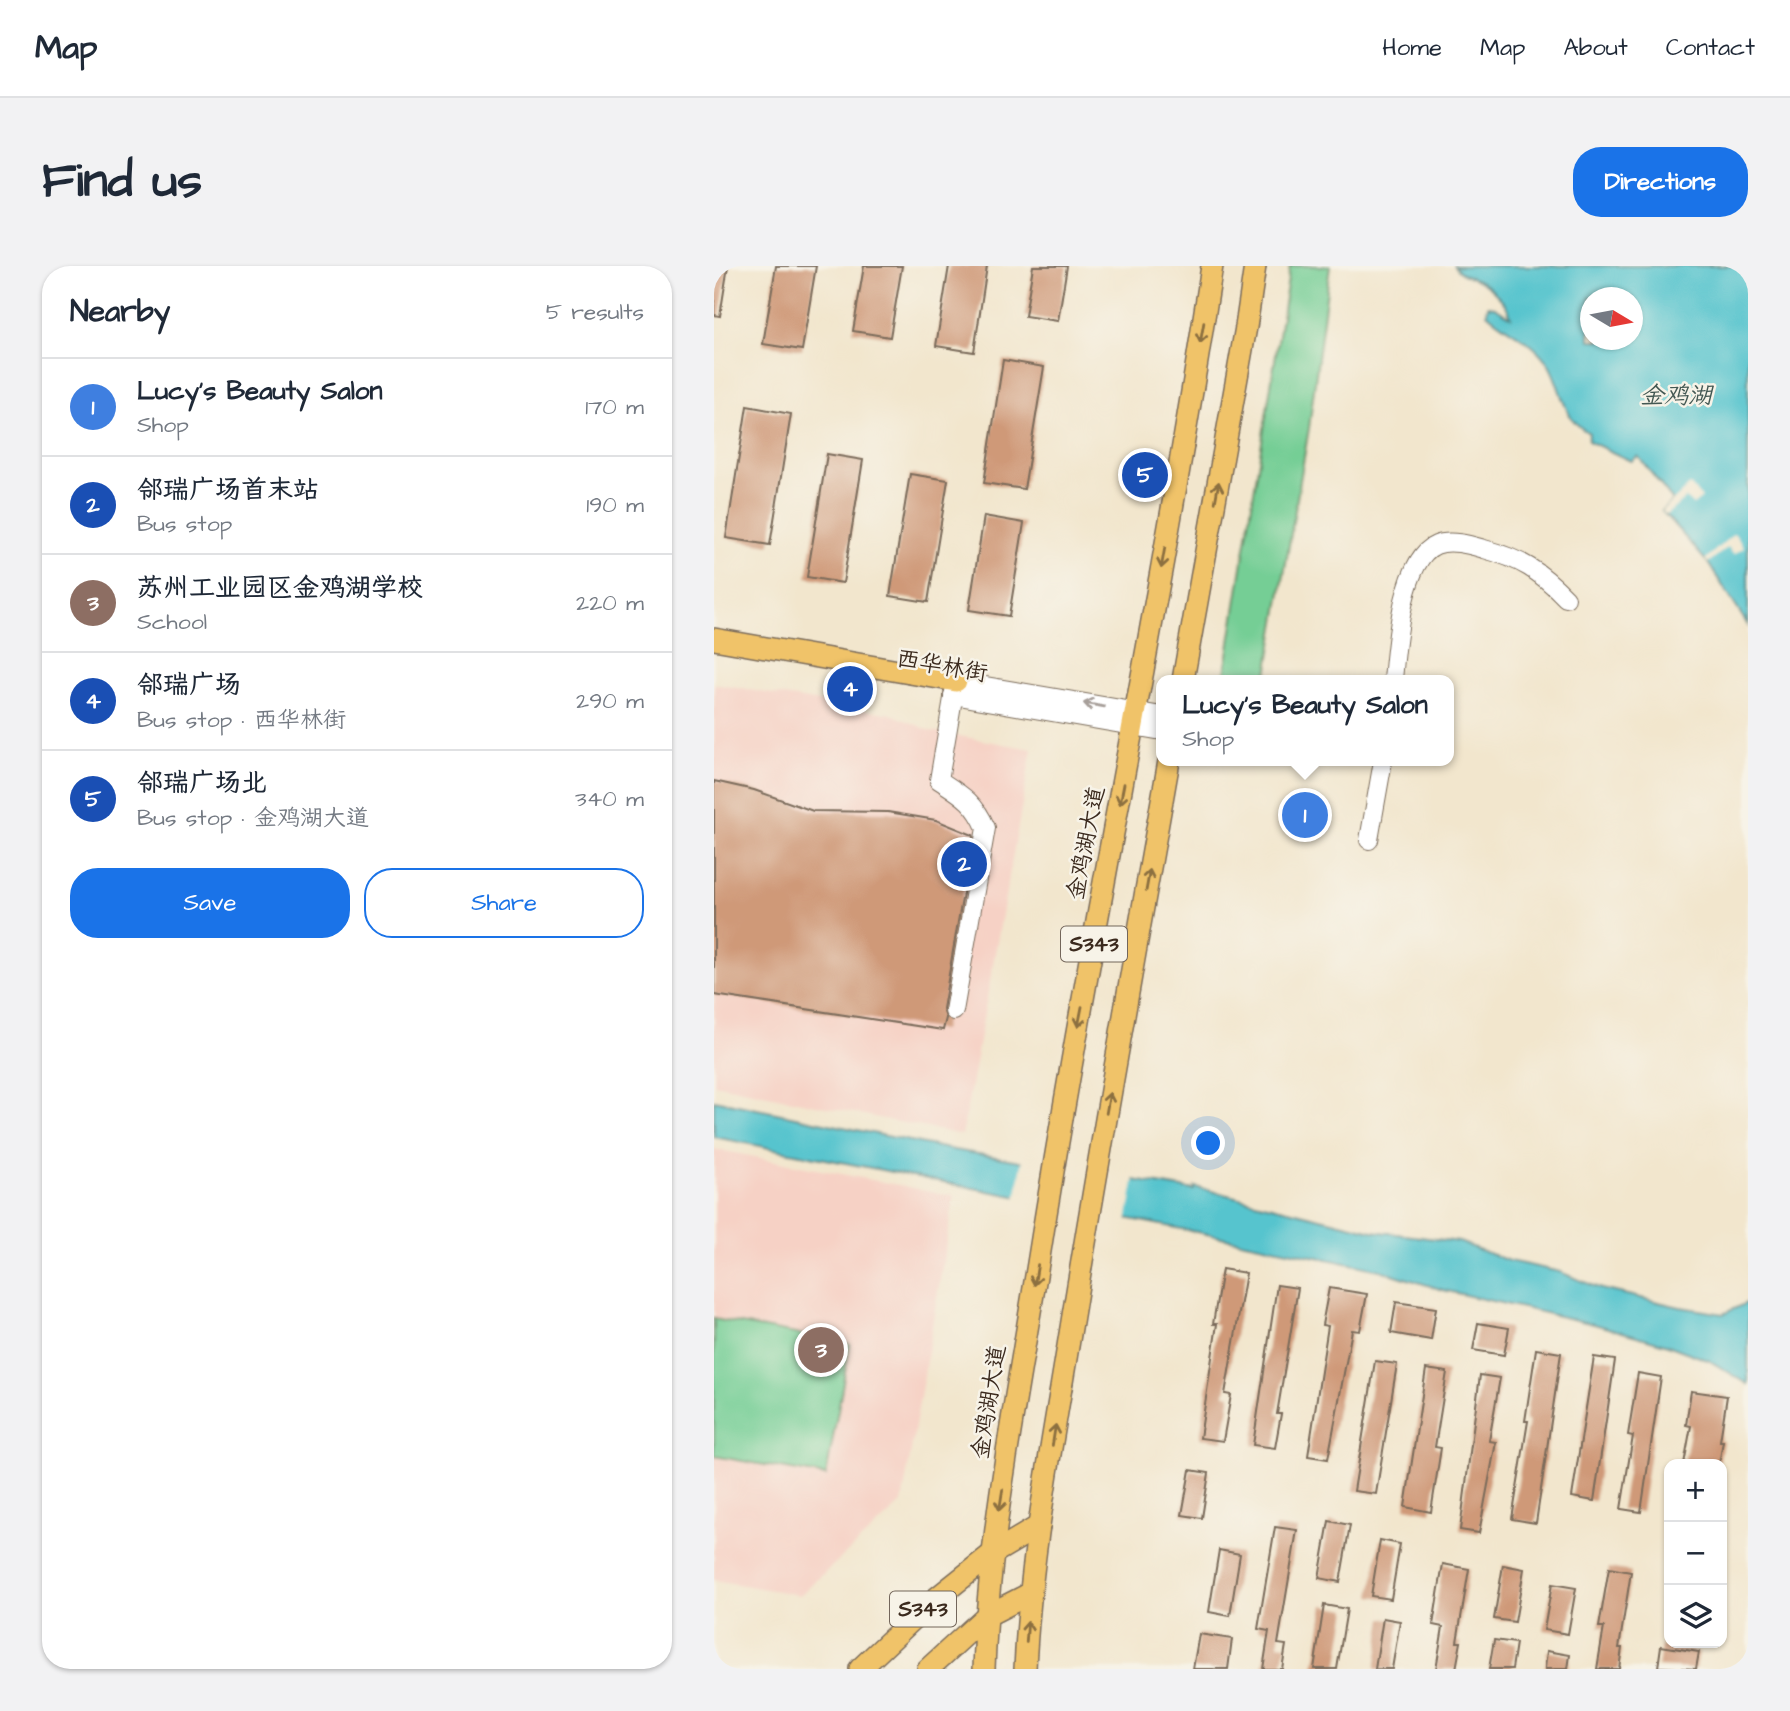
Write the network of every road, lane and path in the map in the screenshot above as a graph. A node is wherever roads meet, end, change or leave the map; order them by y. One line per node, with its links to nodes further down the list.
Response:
1 (1212, 266): 10 (main road, 金鸡湖大道 / S343, one-way to 10)
2 (1255, 266): 6 (main road, one-way to 2)
3 (1566, 598): 7 (street)
4 (714, 639): 8 (main road, 西华林街)
5 (714, 653): 8 (main road, 西华林街)
6 (1184, 675)
7 (1393, 675)
8 (955, 688): 10 (street, 西华林街); 15 (street)
9 (1156, 717): 10 (street, 西华林街)
10 (1136, 720): 11 (street, 西华林街); 17 (main road, 金鸡湖大道 / S343, one-way to 17)
11 (1156, 729)
12 (1168, 766): 16 (main road, S343, one-way to 12)
13 (1379, 766): 14 (street)
14 (1369, 839)
15 (954, 1012)
16 (1039, 1526): 17 (main road, S343); 18 (main road, S343)
17 (992, 1554): 19 (main road, 金鸡湖大道 / S343); 20 (main road, S343)
18 (1030, 1594): 19 (main road, S343); 23 (main road, one-way to 18)
19 (986, 1616): 21 (main road, S343); 22 (main road, 金鸡湖大道)
20 (860, 1669)
21 (928, 1669)
22 (984, 1669)
23 (1025, 1669)

